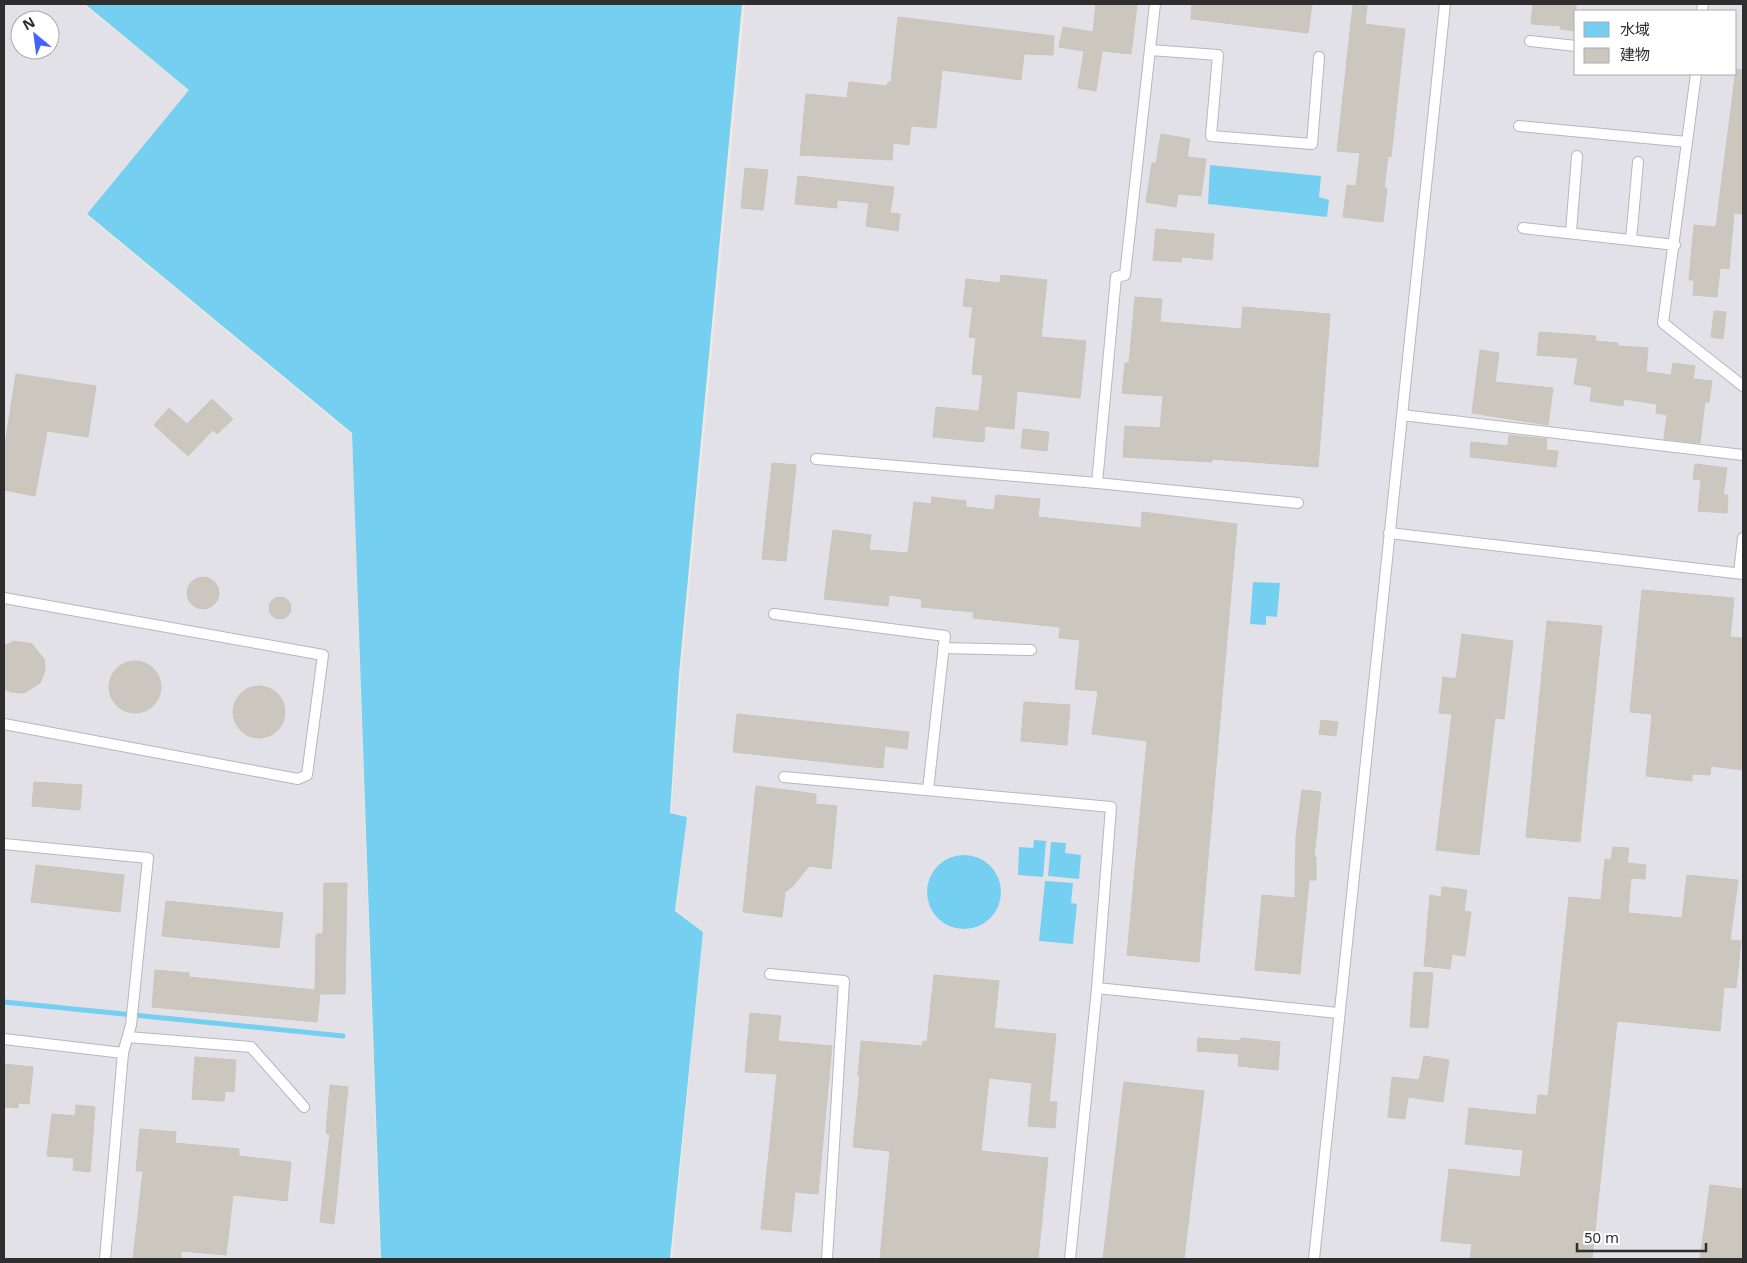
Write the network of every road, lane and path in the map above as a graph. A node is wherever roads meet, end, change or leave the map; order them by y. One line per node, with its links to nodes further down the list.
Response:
1 (1155, 4): 5 (lane)
2 (1445, 4): 17 (lane)
3 (1530, 41): 4 (lane)
4 (1574, 46)
5 (1150, 50): 6 (lane); 20 (lane)
6 (1320, 57)
7 (1696, 75): 9 (lane)
8 (1519, 126): 9 (lane)
9 (1688, 142): 15 (lane)
10 (1577, 156): 13 (lane)
11 (1638, 162): 14 (lane)
12 (1523, 228): 13 (lane)
13 (1571, 232): 14 (lane)
14 (1631, 240): 15 (lane)
15 (1675, 245): 16 (lane)
16 (1743, 386)
17 (1402, 415): 18 (lane); 22 (lane)
18 (1743, 455)
19 (816, 459): 20 (lane)
20 (1097, 483): 21 (lane)
21 (1298, 503)
22 (1389, 533): 24 (lane); 35 (lane)
23 (1743, 538): 24 (lane)
24 (1741, 573)
25 (4, 598): 29 (lane)
26 (774, 614): 27 (lane)
27 (943, 648): 28 (lane); 31 (lane)
28 (1031, 650)
29 (4, 724)
30 (784, 777): 31 (lane)
31 (928, 790): 34 (lane)
32 (4, 844): 36 (lane)
33 (770, 974): 41 (lane)
34 (1097, 988): 35 (lane); 42 (lane)
35 (1338, 1013): 43 (lane)
36 (128, 1037): 38 (lane); 39 (lane)
37 (4, 1039): 38 (lane)
38 (123, 1053): 40 (lane)
39 (304, 1107)
40 (105, 1259)
41 (826, 1259)
42 (1070, 1259)
43 (1314, 1259)

